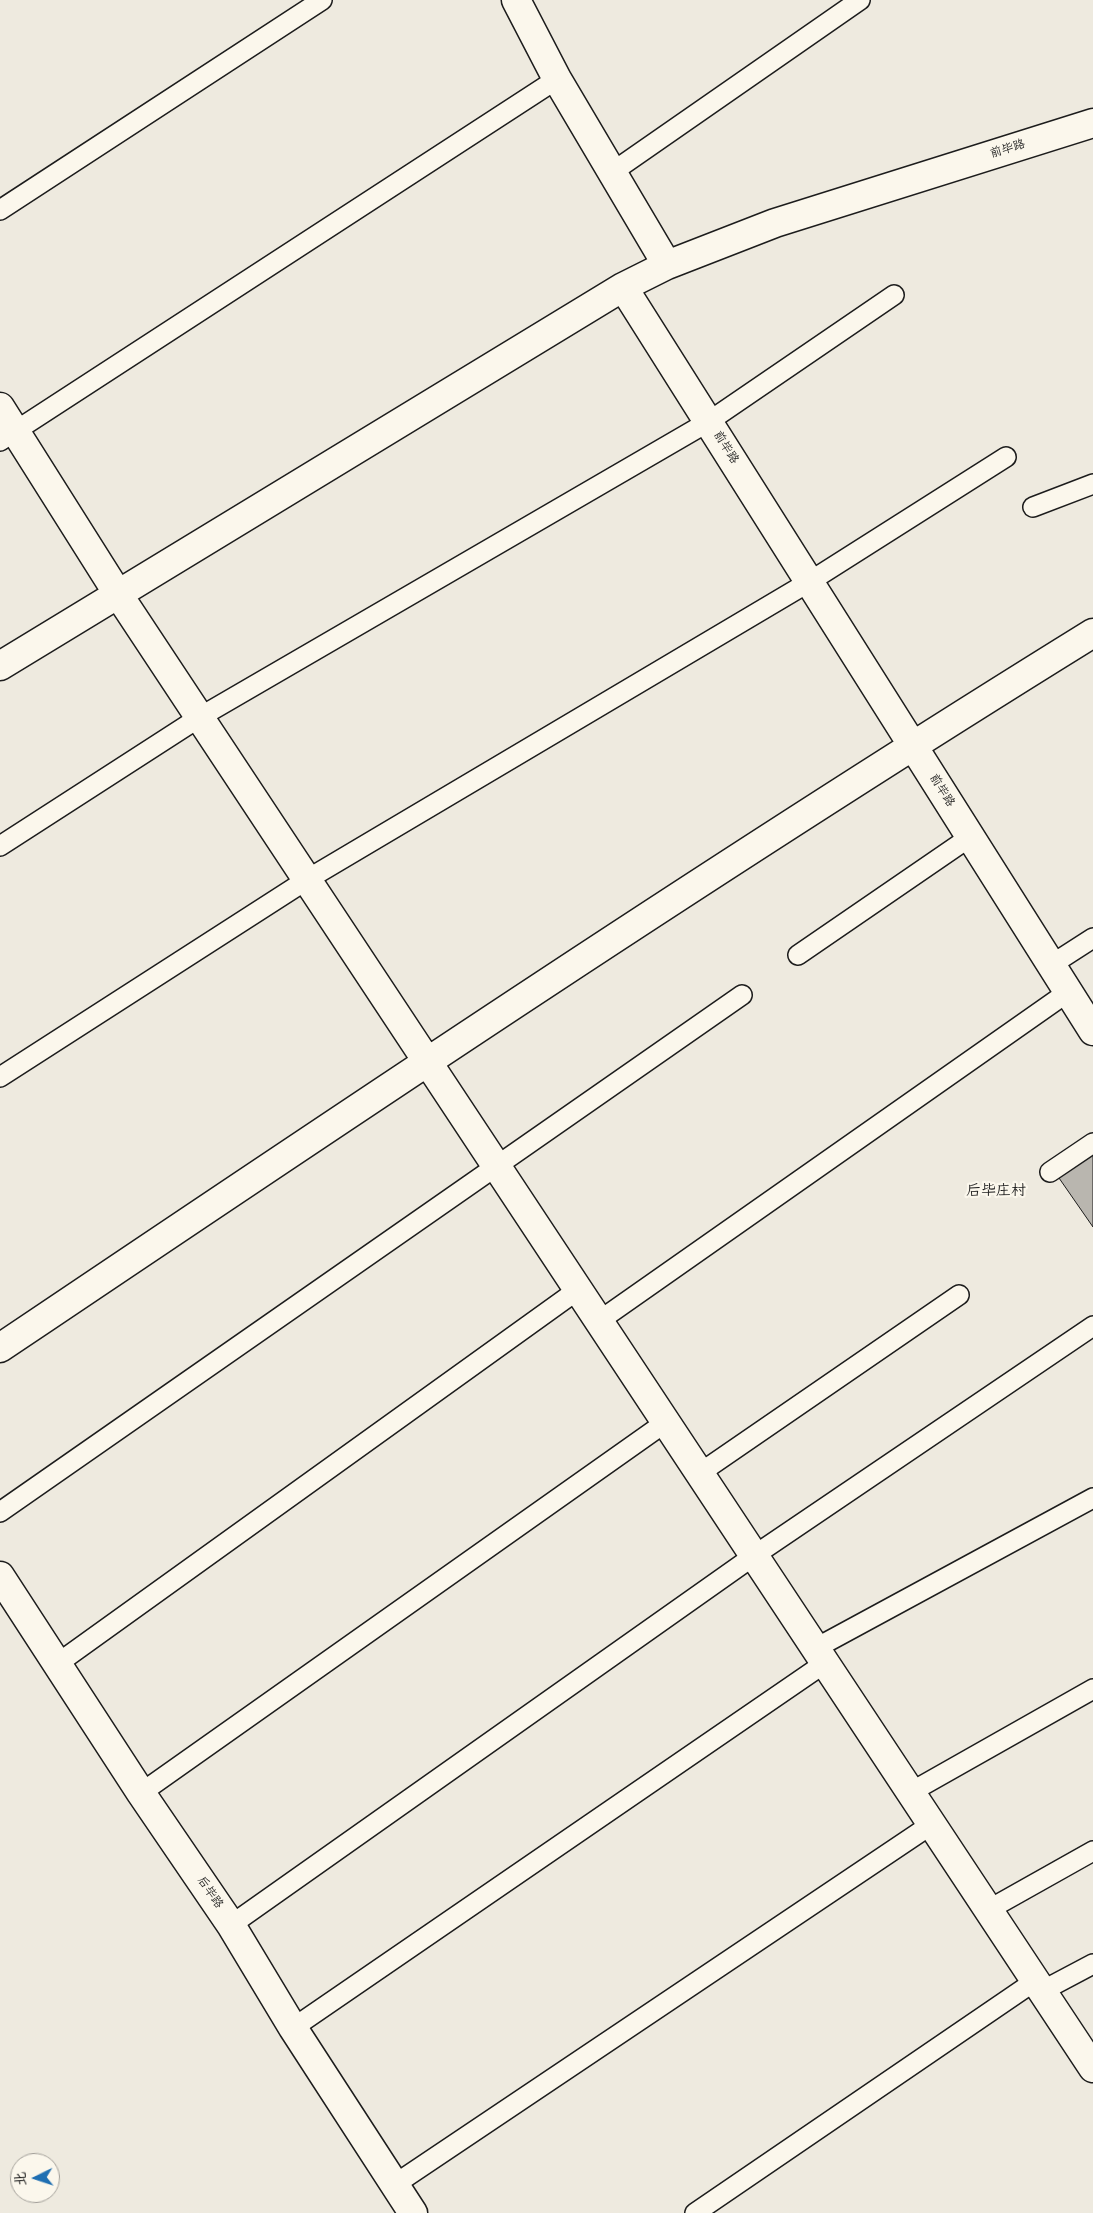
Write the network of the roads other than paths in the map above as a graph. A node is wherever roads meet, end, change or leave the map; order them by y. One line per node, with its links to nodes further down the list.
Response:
1 (322, 0): 7 (lane)
2 (516, 0): 4 (street)
3 (860, 0): 6 (lane)
4 (557, 79): 6 (street); 13 (lane)
5 (1093, 124): 8 (street, 前毕路)
6 (612, 173): 8 (street)
7 (0, 210)
8 (667, 265): 9 (street, 前毕路)
9 (623, 287): 12 (street, 前毕路); 18 (street)
10 (894, 295): 12 (lane)
11 (0, 407): 13 (street)
12 (708, 422): 17 (street, 前毕路); 21 (lane)
13 (8, 436): 18 (street)
14 (1006, 457): 17 (lane)
15 (1093, 484): 16 (lane)
16 (1033, 506)
17 (809, 582): 22 (street, 前毕路); 25 (lane)
18 (118, 594): 20 (street); 21 (street)
19 (1093, 633): 22 (street)
20 (0, 666)
21 (200, 717): 24 (lane); 25 (street)
22 (912, 745): 23 (street, 前毕路); 32 (street)
23 (970, 837): 27 (lane); 28 (street, 前毕路)
24 (0, 846)
25 (308, 879): 32 (street); 33 (lane)
26 (1093, 938): 28 (lane)
27 (798, 955)
28 (1051, 965): 29 (street, 前毕路)
29 (1068, 992): 31 (street, 前毕路); 39 (lane)
30 (742, 994): 35 (lane)
31 (1093, 1031)
32 (428, 1060): 35 (street); 41 (street)
33 (0, 1077)
34 (1093, 1143): 36 (lane)
35 (497, 1165): 37 (street); 45 (lane)
36 (1050, 1172)
37 (579, 1289): 39 (street); 49 (lane)
38 (959, 1295): 43 (lane)
39 (600, 1320): 42 (street)
40 (1093, 1326): 46 (lane)
41 (0, 1348)
42 (666, 1422): 43 (street); 52 (lane)
43 (700, 1473): 46 (street)
44 (1093, 1498): 48 (lane)
45 (0, 1512)
46 (755, 1555): 48 (street); 56 (lane)
47 (0, 1576): 49 (street, 后毕路)
48 (821, 1656): 51 (street); 59 (lane)
49 (57, 1664): 52 (street, 后毕路)
50 (1093, 1689): 51 (lane)
51 (910, 1792): 53 (street)
52 (141, 1793): 56 (street, 后毕路)
53 (932, 1824): 55 (street); 61 (lane)
54 (1093, 1851): 55 (lane)
55 (988, 1910): 58 (street)
56 (231, 1925): 59 (street, 后毕路)
57 (1093, 1964): 58 (lane)
58 (1039, 1986): 60 (street); 63 (lane)
59 (293, 2028): 61 (street, 后毕路)
60 (1093, 2068)
61 (394, 2185): 62 (street, 后毕路)
62 (413, 2213)
63 (695, 2213)

